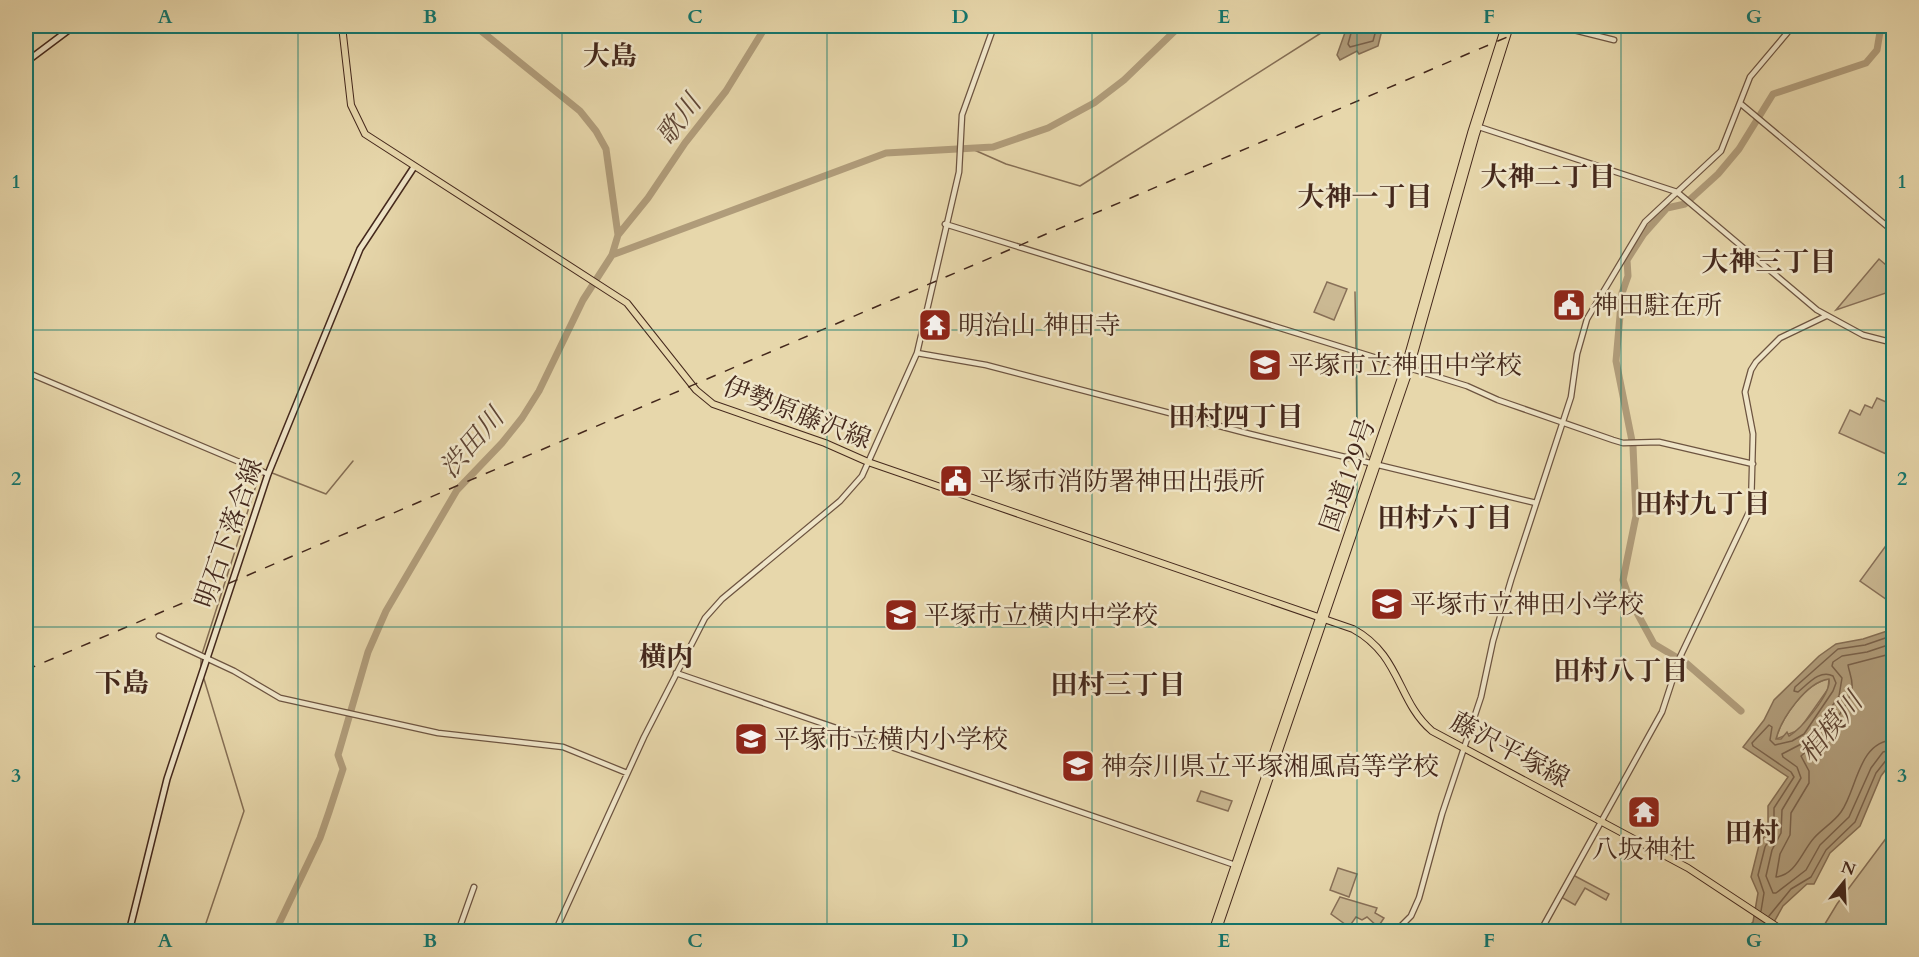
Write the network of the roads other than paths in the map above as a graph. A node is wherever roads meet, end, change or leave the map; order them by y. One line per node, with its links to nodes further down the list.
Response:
1 (74, 26): 9 (main road)
2 (342, 26): 12 (main road, 伊勢原藤沢線)
3 (994, 26): 14 (street)
4 (1505, 26): 11 (main road, 国道129号)
5 (1510, 26): 11 (main road, 国道129号)
6 (1558, 26): 8 (street)
7 (1792, 26): 10 (street)
8 (1614, 40)
9 (26, 62)
10 (1741, 104): 13 (street); 15 (street)
11 (1476, 126): 13 (street); 19 (main road, 国道129号)
12 (414, 167): 22 (main road, 伊勢原藤沢線); 25 (main road, 明石下落合線)
13 (1677, 192): 16 (street); 21 (street)
14 (945, 224): 18 (street); 19 (street)
15 (1893, 232)
16 (1826, 316): 17 (street); 24 (street)
17 (1893, 343)
18 (917, 353): 22 (street); 23 (street)
19 (1407, 367): 21 (street); 23 (main road, 国道129号)
20 (26, 372): 25 (street)
21 (1563, 423): 24 (street); 26 (street)
22 (868, 462): 27 (main road, 伊勢原藤沢線); 30 (street)
23 (1375, 464): 26 (street); 27 (main road, 国道129号)
24 (1753, 464): 33 (street)
25 (268, 474): 29 (main road, 明石下落合線)
26 (1536, 503): 31 (street)
27 (1322, 617): 31 (main road, 藤沢平塚線); 34 (main road, 国道129号)
28 (159, 636): 29 (street)
29 (204, 657): 32 (street); 36 (main road, 明石下落合線)
30 (676, 673): 32 (street); 34 (street)
31 (1464, 749): 33 (main road, 藤沢平塚線); 41 (street)
32 (627, 773): 38 (street)
33 (1601, 822): 42 (street); 43 (main road, 藤沢平塚線)
34 (1237, 865): 39 (main road, 国道129号); 40 (main road, 国道129号)
35 (474, 886): 37 (street)
36 (129, 932)
37 (458, 932)
38 (555, 932)
39 (1212, 932)
40 (1217, 932)
41 (1395, 932)
42 (1540, 932)
43 (1785, 932)

